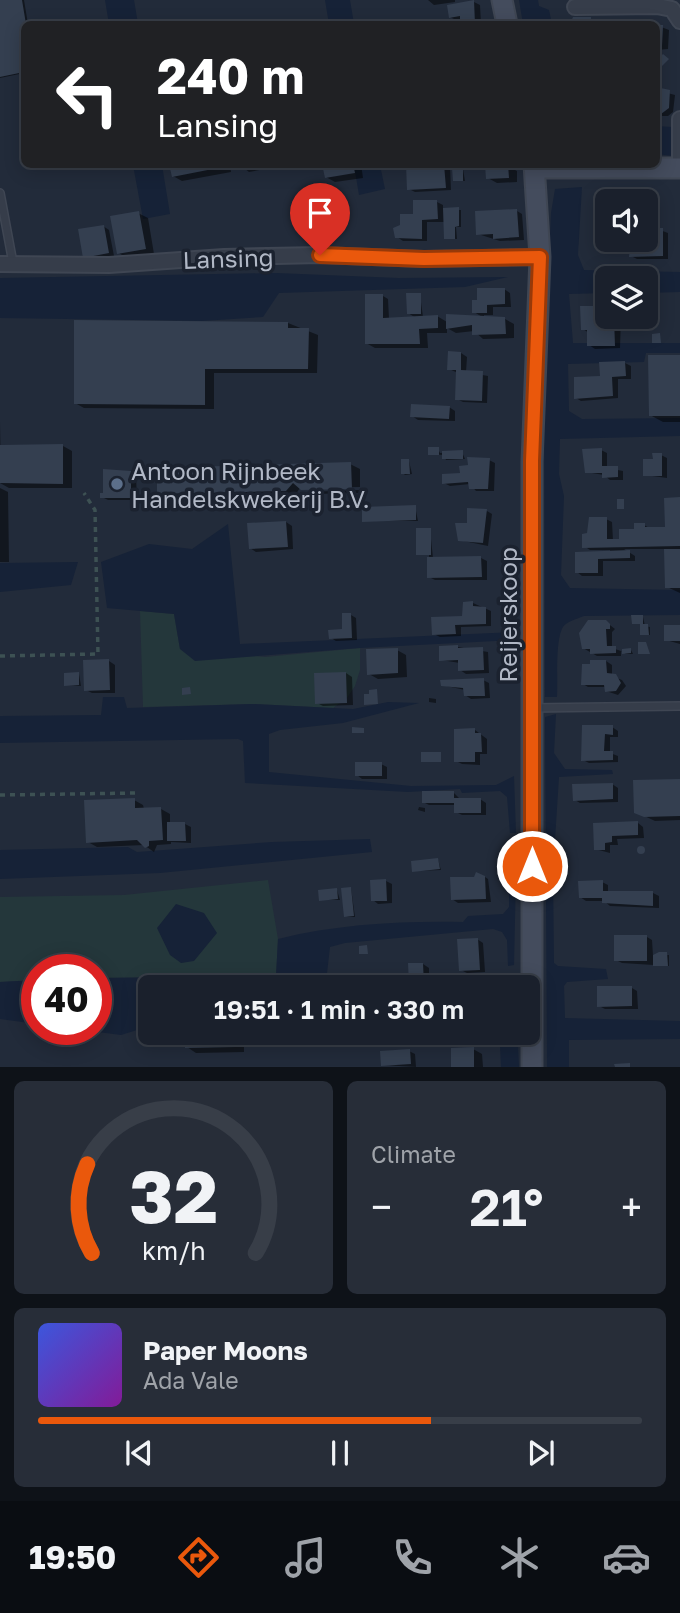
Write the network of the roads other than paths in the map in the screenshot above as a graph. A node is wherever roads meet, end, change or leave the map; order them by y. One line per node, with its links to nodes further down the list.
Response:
1 (502, 0): 3 (street)
2 (575, 7): 4 (street)
3 (506, 21)
4 (680, 21)
5 (680, 119): 6 (street)
6 (680, 127): 7 (street)
7 (680, 157): 10 (street)
8 (534, 168): 12 (street, Reijerskoop)
9 (660, 168): 10 (street)
10 (680, 168)
11 (0, 193): 13 (lane)
12 (540, 257): 13 (street, Lansing); 15 (street, Reijerskoop)
13 (6, 264)
14 (680, 706): 15 (lane)
15 (537, 708): 16 (street, Reijerskoop)
16 (532, 1067)

